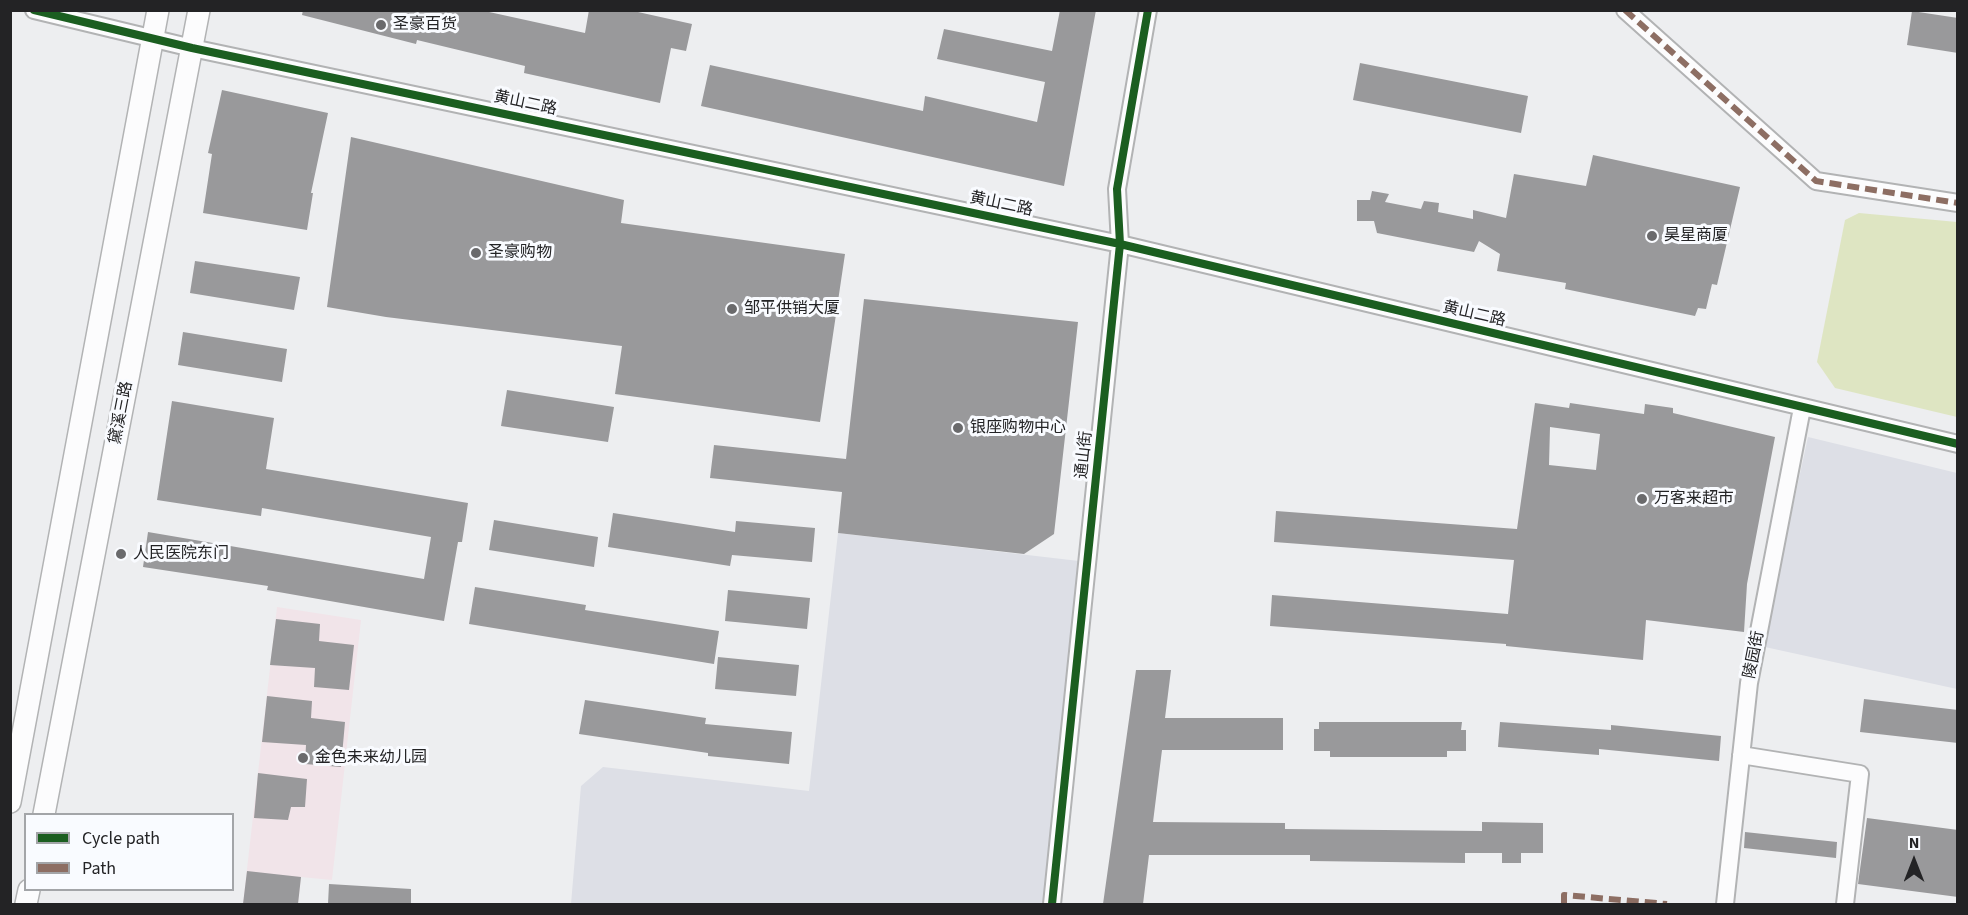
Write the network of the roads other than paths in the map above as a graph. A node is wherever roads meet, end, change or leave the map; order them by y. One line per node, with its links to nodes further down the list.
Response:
1 (34, 10): 6 (street, 黄山二路)
2 (158, 10): 6 (main road)
3 (200, 10): 7 (main road, 黛溪三路)
4 (1148, 10): 9 (street, 通山街)
5 (1625, 10): 8 (street)
6 (152, 38): 7 (street, 黄山二路); 13 (main road)
7 (192, 48): 9 (street, 黄山二路); 14 (main road, 黛溪三路)
8 (1958, 203)
9 (1120, 244): 10 (street, 黄山二路); 15 (street, 通山街)
10 (1803, 408): 11 (street, 黄山二路); 12 (street, 陵园街)
11 (1958, 444)
12 (1741, 755): 16 (street, 陵园街); 17 (street)
13 (10, 802)
14 (44, 813)
15 (1052, 904)
16 (1725, 904)
17 (1845, 904)

